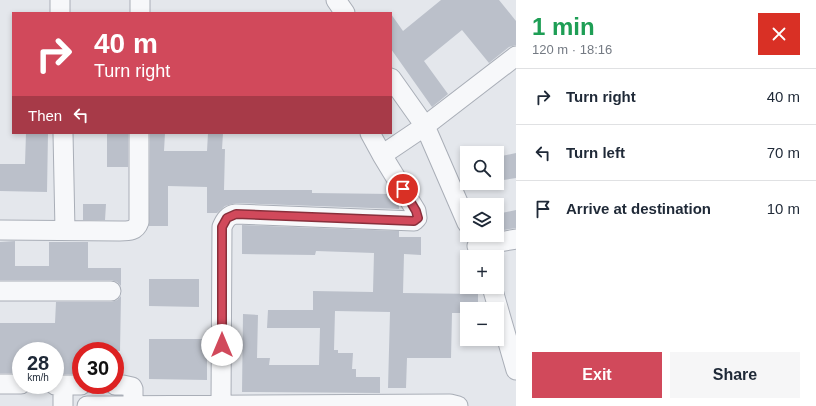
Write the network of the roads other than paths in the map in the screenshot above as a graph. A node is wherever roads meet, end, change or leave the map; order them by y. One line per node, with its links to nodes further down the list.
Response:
1 (60, 0): 4 (street)
2 (140, 0): 5 (street)
3 (336, 0): 6 (street)
4 (60, 12)
5 (140, 12)
6 (344, 12)
7 (516, 56): 9 (street)
8 (392, 79): 9 (street)
9 (425, 126): 13 (street); 14 (street)
10 (63, 134): 16 (street)
11 (139, 134): 16 (street)
12 (371, 134): 13 (street)
13 (382, 156): 28 (street)
14 (460, 207)
15 (0, 230): 16 (street)
16 (65, 230)
17 (516, 239): 18 (street)
18 (477, 246)
19 (0, 291): 20 (street)
20 (111, 291)
21 (494, 294): 22 (street)
22 (516, 370)
23 (0, 384): 24 (street)
24 (12, 384)
25 (124, 384): 27 (street)
26 (66, 385): 29 (street)
27 (133, 405): 30 (street); 31 (street)
28 (221, 405): 31 (street); 32 (street)
29 (63, 406)
30 (87, 406)
31 (162, 406)
32 (458, 406)

